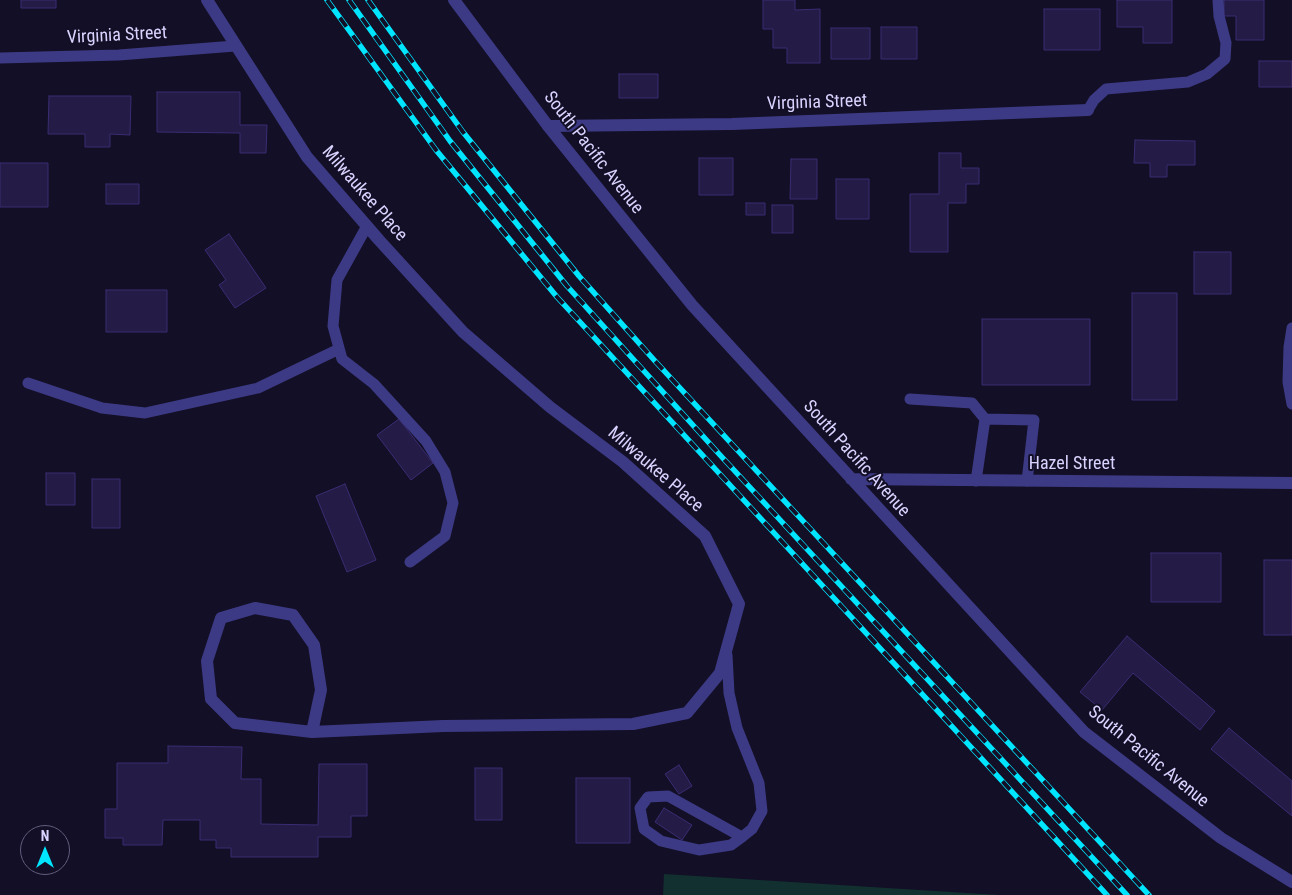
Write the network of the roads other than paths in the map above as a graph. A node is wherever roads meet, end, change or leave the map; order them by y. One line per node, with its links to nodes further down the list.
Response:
1 (208, 0): 4 (street, Milwaukee Place)
2 (454, 0): 7 (street, South Pacific Avenue)
3 (1218, 0): 6 (lane)
4 (235, 46): 5 (lane, Virginia Street); 8 (street, Milwaukee Place)
5 (0, 58)
6 (1088, 110): 7 (street, Virginia Street)
7 (548, 126): 15 (street, South Pacific Avenue)
8 (367, 226): 10 (lane); 20 (street, Milwaukee Place)
9 (1292, 328): 13 (lane)
10 (339, 349): 11 (lane); 19 (lane)
11 (28, 383)
12 (910, 399): 14 (lane)
13 (1292, 404)
14 (985, 419): 16 (lane); 17 (lane)
15 (851, 479): 16 (street, Hazel Street); 23 (street, South Pacific Avenue)
16 (976, 480): 17 (street, Hazel Street)
17 (1027, 481): 18 (street, Hazel Street)
18 (1292, 483)
19 (410, 562)
20 (726, 651): 21 (street, Milwaukee Place); 22 (lane)
21 (312, 732): 21 (street)
22 (742, 837): 22 (lane)
23 (1292, 882)

